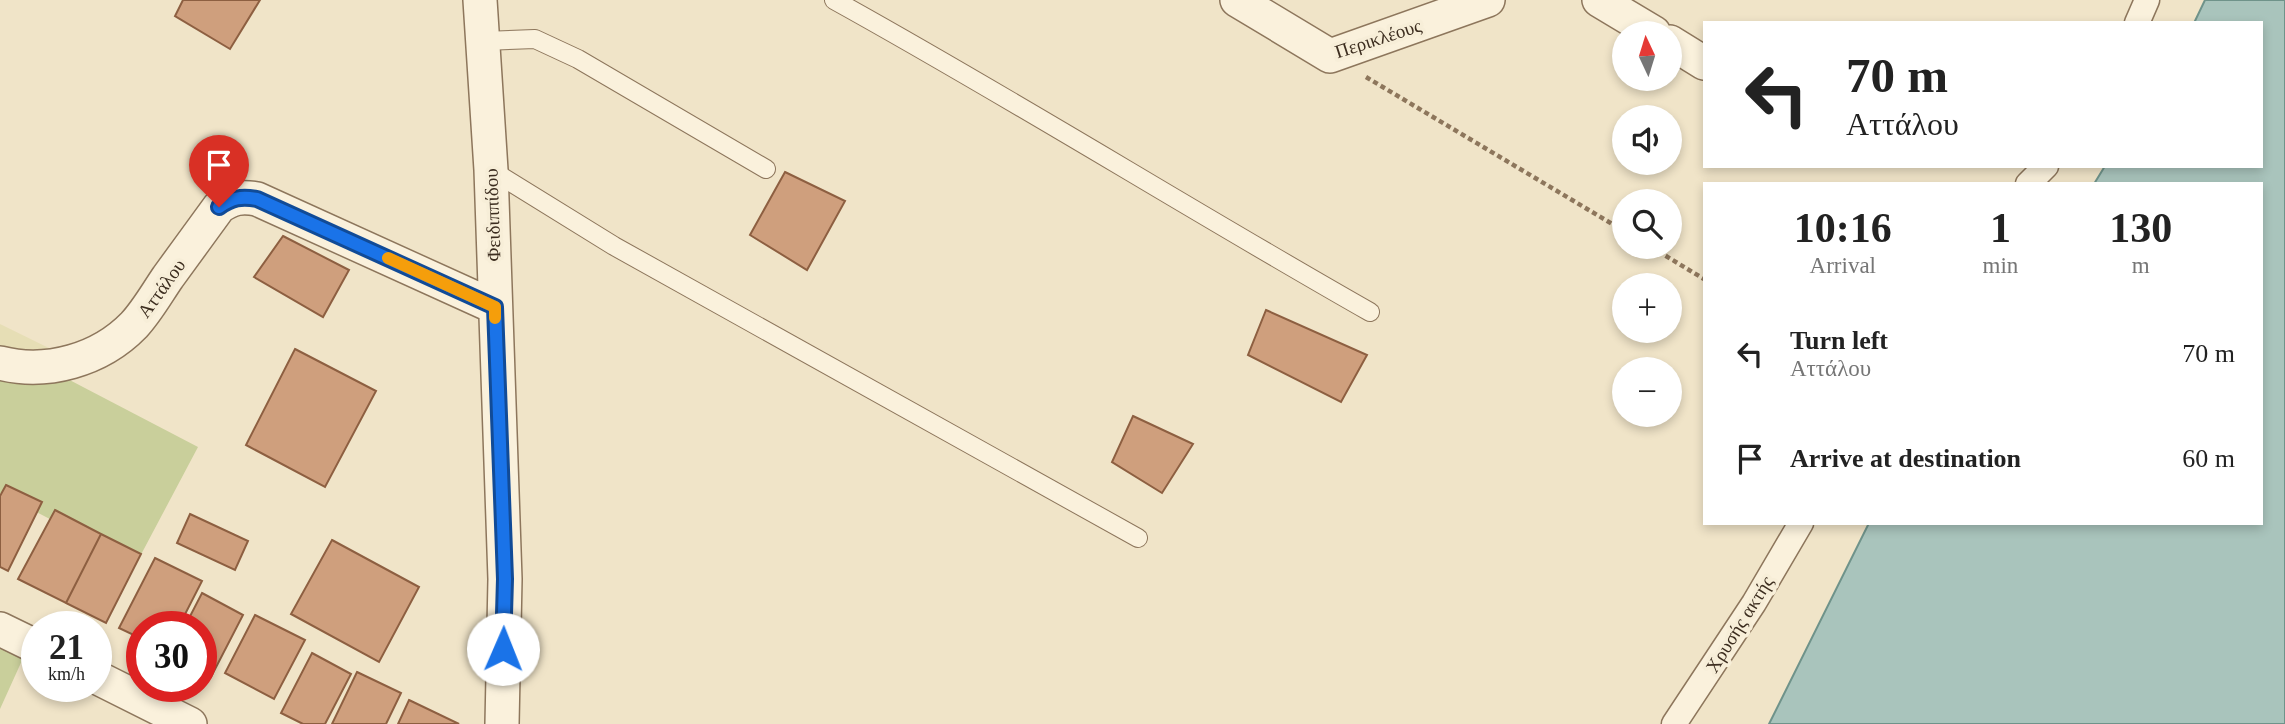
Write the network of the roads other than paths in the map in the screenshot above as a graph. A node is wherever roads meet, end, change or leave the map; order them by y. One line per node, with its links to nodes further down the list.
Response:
1 (480, 0): 9 (street, Φειδιππίδου)
2 (834, 0): 17 (lane)
3 (1237, 0): 4 (street, Περικλέους)
4 (1488, 0)
5 (1599, 0): 7 (street)
6 (2147, 0): 8 (street)
7 (1634, 21)
8 (2138, 21)
9 (484, 41): 13 (lane); 14 (street, Φειδιππίδου)
10 (1682, 49): 11 (street)
11 (1703, 62)
12 (2044, 168): 15 (street)
13 (766, 169)
14 (491, 170): 16 (street, Φειδιππίδου); 20 (lane)
15 (2030, 182)
16 (495, 307): 18 (street, Αττάλου); 25 (street, Φειδιππίδου)
17 (1370, 312)
18 (0, 363)
19 (1800, 525): 26 (street, Χρυσής ακτής)
20 (1138, 538)
21 (0, 629): 22 (street)
22 (21, 639)
23 (112, 685): 24 (street)
24 (190, 724)
25 (502, 724)
26 (1674, 724)

